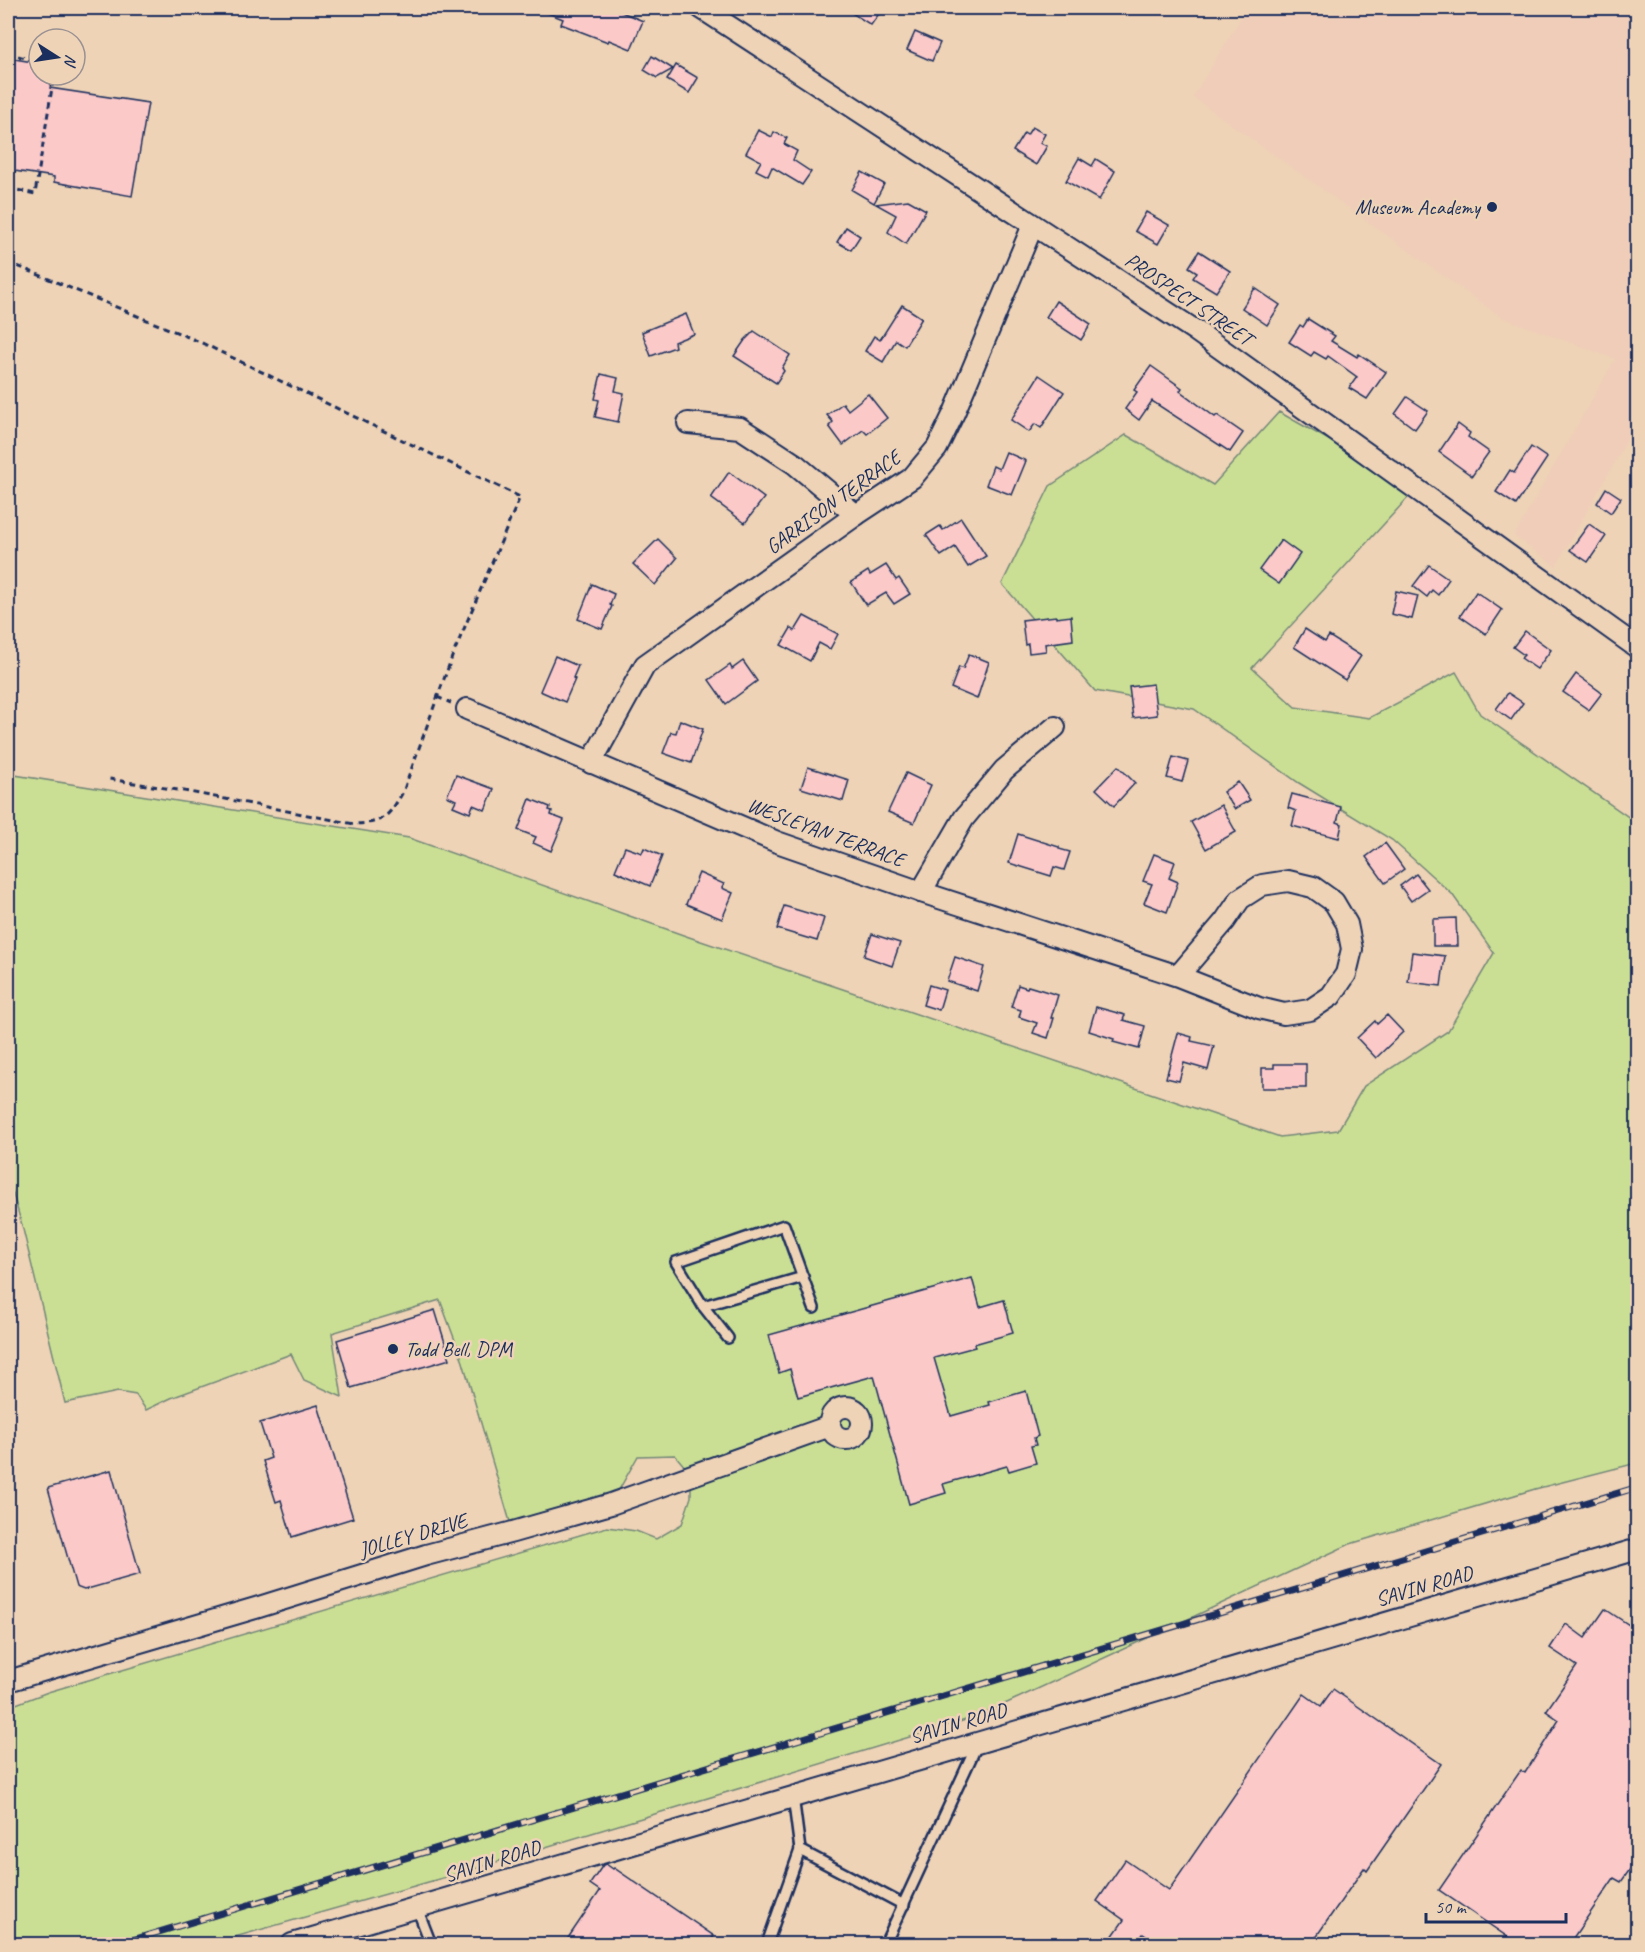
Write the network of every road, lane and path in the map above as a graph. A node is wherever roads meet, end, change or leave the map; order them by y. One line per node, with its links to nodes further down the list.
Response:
1 (701, 8): 6 (street, PROSPECT STREET)
2 (8, 53): 3 (path)
3 (27, 59)
4 (52, 87): 5 (path)
5 (8, 188)
6 (1033, 225): 9 (street, GARRISON TERRACE); 10 (street, PROSPECT STREET)
7 (8, 262): 14 (path)
8 (688, 423): 9 (street)
9 (856, 515): 13 (street, GARRISON TERRACE)
10 (1638, 648)
11 (466, 709): 13 (street, WESLEYAN TERRACE)
12 (1055, 727): 15 (street)
13 (591, 763): 15 (street, WESLEYAN TERRACE)
14 (108, 779)
15 (921, 892): 16 (street, WESLEYAN TERRACE)
16 (1178, 976): 16 (street, WESLEYAN TERRACE)
17 (803, 1277): 18 (lane); 18 (lane); 19 (lane)
18 (703, 1306): 20 (lane)
19 (814, 1308)
20 (728, 1338)
21 (830, 1426): 23 (street, JOLLEY DRIVE)
22 (1638, 1549): 24 (street, SAVIN ROAD)
23 (8, 1681)
24 (978, 1742): 25 (street, SAVIN ROAD); 27 (lane)
25 (793, 1796): 26 (lane); 28 (street, SAVIN ROAD)
26 (800, 1850): 27 (lane); 29 (lane)
27 (904, 1905): 32 (lane)
28 (417, 1908): 30 (street, SAVIN ROAD); 31 (lane)
29 (766, 1942)
30 (292, 1944)
31 (431, 1944)
32 (885, 1944)

